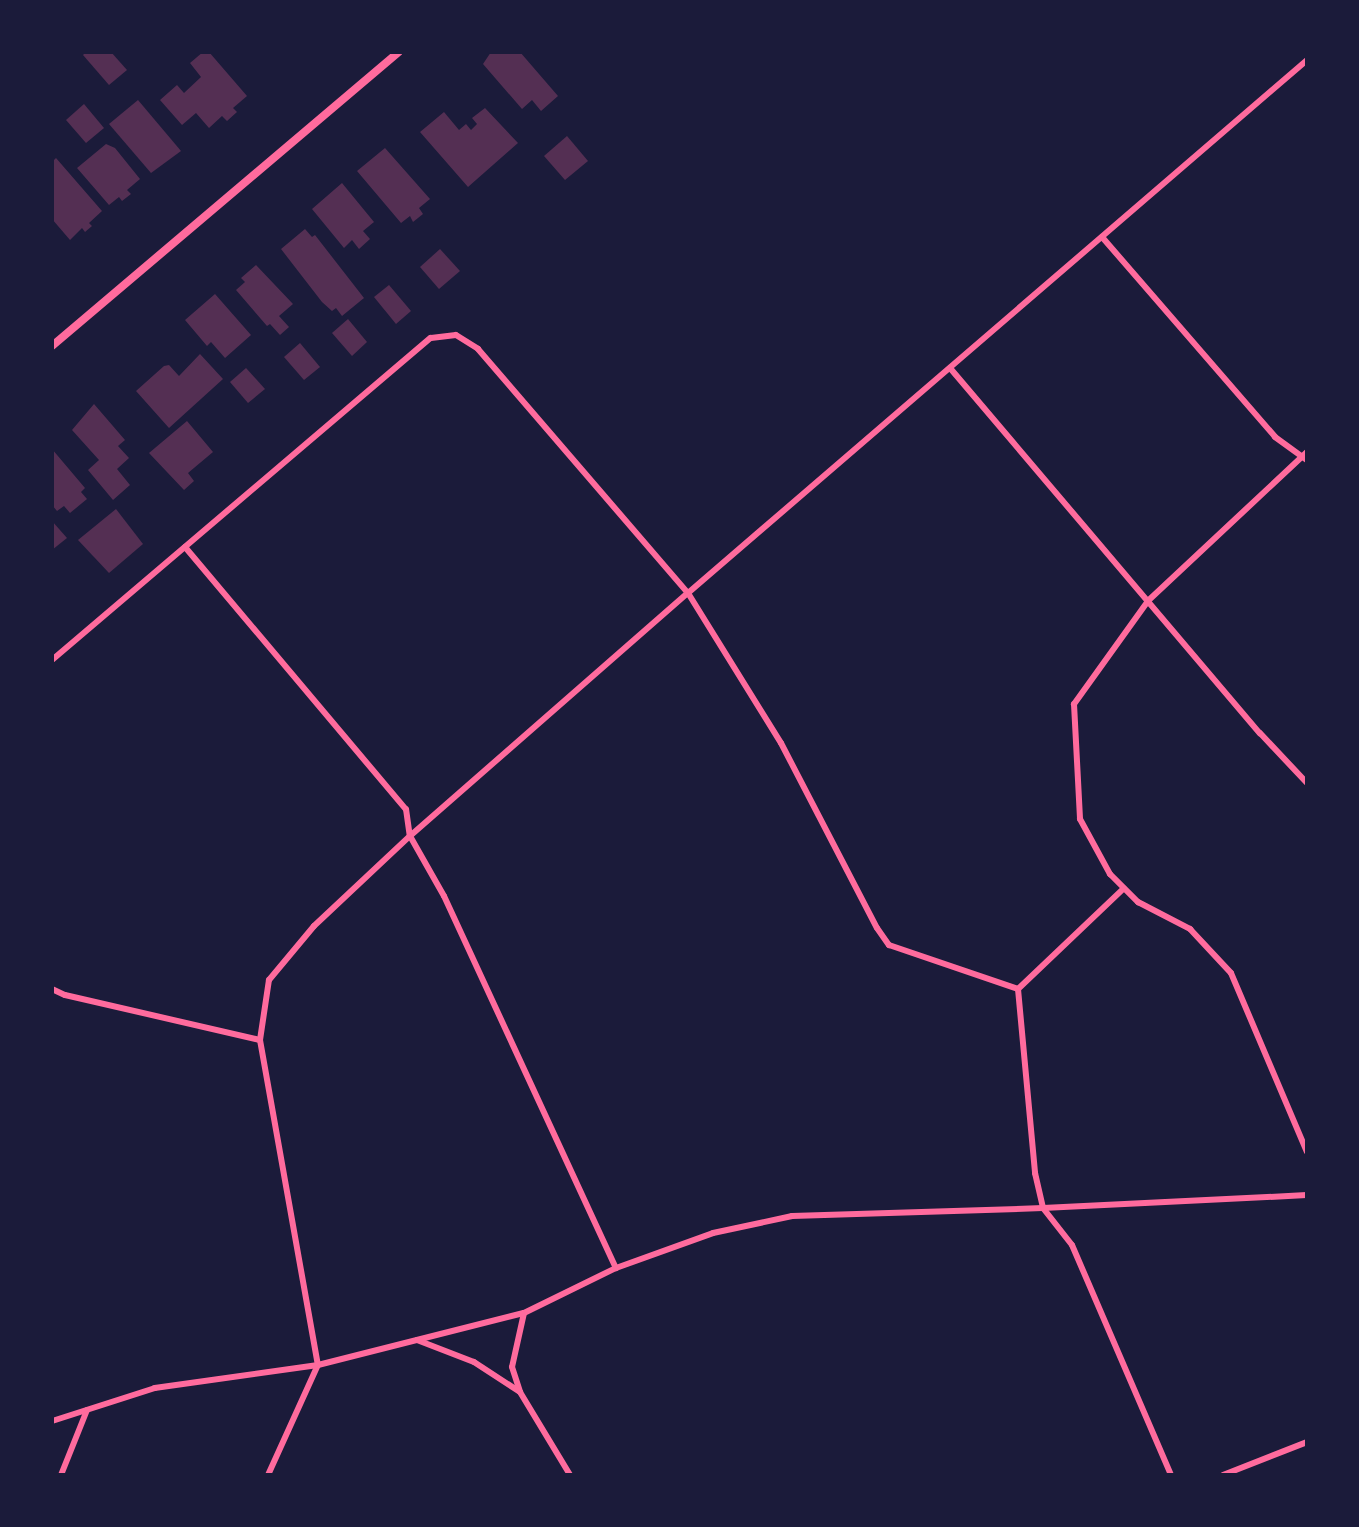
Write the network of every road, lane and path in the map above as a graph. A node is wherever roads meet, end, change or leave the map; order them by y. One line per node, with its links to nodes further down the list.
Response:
1 (399, 52): 4 (street)
2 (1307, 60): 3 (lane)
3 (1102, 237): 5 (lane); 6 (lane)
4 (52, 346)
5 (950, 368): 8 (lane); 9 (lane)
6 (1306, 456): 9 (lane)
7 (185, 547): 8 (lane); 10 (lane); 12 (lane)
8 (688, 593): 12 (lane); 15 (lane)
9 (1148, 601): 11 (lane); 13 (lane)
10 (52, 660)
11 (1307, 783)
12 (410, 836): 16 (lane); 20 (lane)
13 (1124, 888): 15 (lane); 17 (lane)
14 (52, 989): 16 (lane)
15 (1018, 989): 19 (lane)
16 (260, 1040): 23 (lane)
17 (1307, 1152)
18 (1307, 1195): 19 (lane)
19 (1043, 1208): 20 (lane); 31 (lane)
20 (616, 1268): 21 (lane)
21 (524, 1313): 22 (lane); 24 (lane)
22 (417, 1340): 23 (lane); 24 (lane)
23 (318, 1365): 25 (lane); 29 (lane)
24 (520, 1392): 30 (lane)
25 (87, 1410): 26 (lane); 28 (lane)
26 (52, 1421)
27 (1307, 1442): 32 (lane)
28 (61, 1475)
29 (268, 1475)
30 (570, 1475)
31 (1171, 1475)
32 (1223, 1475)

